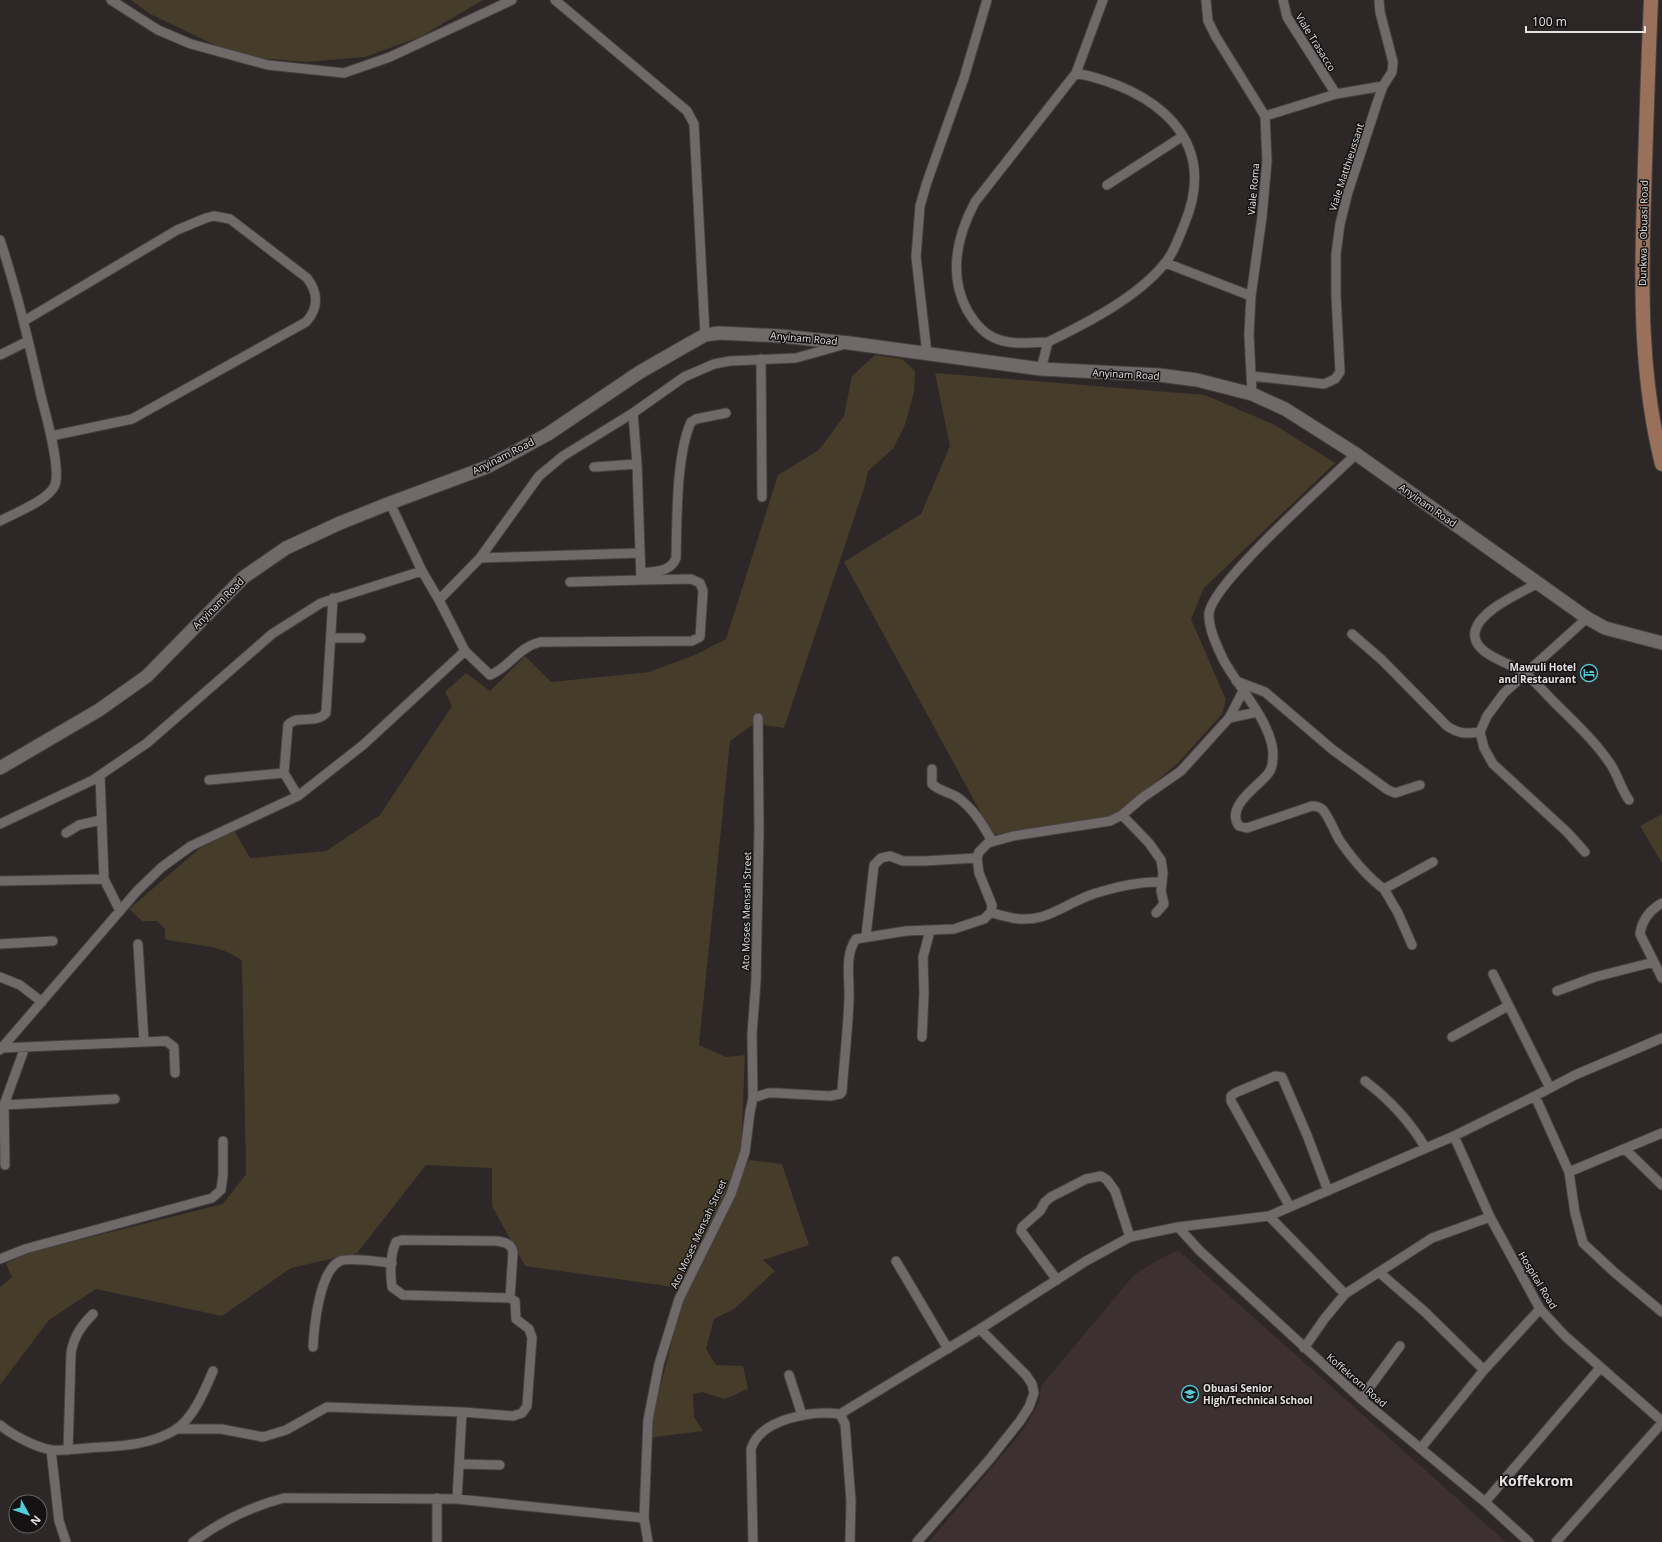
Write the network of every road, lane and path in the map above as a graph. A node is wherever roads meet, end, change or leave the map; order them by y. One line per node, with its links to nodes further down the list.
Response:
1 (111, 0): 2 (street)
2 (512, 0)
3 (555, 0): 20 (street)
4 (987, 0): 24 (street)
5 (1103, 0): 10 (street)
6 (1206, 0): 13 (street, Viale Roma)
7 (1283, 0): 12 (street, Viale Trasacco)
8 (1379, 0): 11 (street, Viale Matthieussant)
9 (1651, 0): 35 (main road, Dunkwa - Obuasi Road)
10 (1076, 72): 14 (street); 23 (street)
11 (1384, 86): 12 (street); 28 (street, Viale Matthieussant)
12 (1336, 94): 13 (street)
13 (1265, 116): 18 (street, Viale Roma)
14 (1183, 136): 15 (street); 17 (street)
15 (1107, 185)
16 (0, 240): 19 (street)
17 (1166, 263): 18 (street); 23 (street)
18 (1251, 296): 28 (street, Viale Roma)
19 (24, 321): 21 (street); 32 (street)
20 (704, 334): 22 (street, Anyinam Road); 38 (street, Anyinam Road)
21 (28, 341): 25 (street); 32 (street)
22 (849, 342): 24 (street, Anyinam Road); 26 (street)
23 (1048, 342): 27 (street)
24 (927, 354): 27 (street, Anyinam Road)
25 (0, 355)
26 (761, 359): 30 (street); 37 (street)
27 (1041, 369): 29 (street, Anyinam Road)
28 (1252, 376): 29 (street, Viale Roma)
29 (1252, 394): 33 (street, Anyinam Road)
30 (633, 413): 34 (street); 41 (street)
31 (726, 413): 43 (street)
32 (51, 436): 39 (street)
33 (1356, 454): 45 (street, Anyinam Road); 55 (street)
34 (637, 464): 36 (street); 40 (street)
35 (1662, 464)
36 (594, 467)
37 (762, 497)
38 (390, 502): 42 (street); 61 (street, Anyinam Road)
39 (0, 521)
40 (640, 553): 41 (street); 43 (street)
41 (480, 558): 47 (street)
42 (422, 571): 46 (street); 47 (street)
43 (641, 576): 44 (street); 53 (street)
44 (570, 582)
45 (1538, 583): 48 (street, Anyinam Road); 54 (street)
46 (333, 598): 50 (street); 64 (street)
47 (439, 600): 53 (street)
48 (1587, 618): 52 (street, Anyinam Road); 54 (street)
49 (1352, 634): 60 (street)
50 (332, 638): 51 (street); 63 (street)
51 (361, 638)
52 (1662, 643)
53 (465, 651): 67 (street)
54 (1526, 673): 60 (street); 68 (street)
55 (1236, 681): 56 (street); 66 (street)
56 (1243, 691): 57 (street); 59 (street)
57 (1257, 712): 59 (street); 80 (street)
58 (758, 718): 108 (street, Ato Moses Mensah Street)
59 (1229, 718): 69 (street)
60 (1480, 732): 74 (street)
61 (0, 768)
62 (932, 769): 73 (street)
63 (284, 773): 65 (street); 67 (street)
64 (100, 776): 70 (street); 71 (street)
65 (209, 780)
66 (1420, 785)
67 (298, 796): 82 (street)
68 (1629, 800)
69 (1122, 815): 73 (street); 79 (street)
70 (101, 820): 72 (street); 77 (street)
71 (0, 824)
72 (66, 833)
73 (992, 841): 75 (street)
74 (1585, 852)
75 (977, 858): 83 (street); 86 (street)
76 (1433, 862): 80 (street)
77 (104, 879): 78 (street); 82 (street)
78 (0, 881)
79 (1162, 882): 83 (street); 84 (street)
80 (1384, 889): 90 (street)
81 (1662, 903): 91 (street)
82 (120, 911): 96 (street)
83 (991, 912): 85 (street)
84 (1156, 913)
85 (930, 931): 86 (street); 98 (street)
86 (866, 936): 108 (street)
87 (53, 941): 88 (street)
88 (0, 944)
89 (138, 944): 101 (street)
90 (1412, 945)
91 (1654, 962): 94 (street); 95 (street)
92 (1493, 974): 97 (street)
93 (0, 977): 96 (street)
94 (1662, 978)
95 (1557, 990)
96 (42, 1002): 103 (street)
97 (1508, 1006): 99 (street); 106 (street)
98 (922, 1037)
99 (1452, 1037)
100 (1662, 1038): 106 (street)
101 (144, 1042): 102 (street); 104 (street)
102 (25, 1048): 103 (street); 110 (street)
103 (1, 1049)
104 (175, 1073)
105 (1364, 1081): 114 (street)
106 (1550, 1088): 107 (street)
107 (1535, 1096): 112 (street); 117 (street)
108 (753, 1098): 159 (street, Ato Moses Mensah Street)
109 (115, 1099): 110 (street)
110 (4, 1105): 116 (street)
111 (1662, 1133): 115 (street)
112 (1454, 1136): 114 (street); 122 (street, Hospital Road)
113 (223, 1141): 125 (street)
114 (1425, 1148): 119 (street)
115 (1625, 1149): 117 (street); 118 (street)
116 (5, 1165)
117 (1569, 1172): 133 (street)
118 (1662, 1185)
119 (1328, 1191): 120 (street); 120 (street)
120 (1290, 1207): 121 (street)
121 (1269, 1216): 123 (street); 130 (street)
122 (1490, 1217): 128 (street); 132 (street, Hospital Road)
123 (1178, 1226): 124 (street); 138 (street, Koffekrom Road)
124 (1130, 1237): 129 (street); 129 (street)
125 (0, 1259)
126 (896, 1261): 139 (street)
127 (392, 1263): 131 (street); 131 (street); 137 (street)
128 (1380, 1273): 130 (street); 141 (street)
129 (1057, 1280): 135 (street)
130 (1345, 1294): 138 (street)
131 (510, 1298): 145 (street)
132 (1540, 1309): 140 (street, Hospital Road); 141 (street)
133 (1662, 1312)
134 (93, 1314): 153 (street)
135 (980, 1330): 139 (street); 166 (street)
136 (1400, 1346): 144 (street)
137 (313, 1347)
138 (1304, 1348): 144 (street, Koffekrom Road)
139 (948, 1349): 146 (street)
140 (1600, 1368): 148 (street, Hospital Road); 158 (street)
141 (1484, 1370): 151 (street)
142 (212, 1371): 150 (street)
143 (789, 1375): 147 (street)
144 (1361, 1399): 151 (street, Koffekrom Road)
145 (462, 1412): 150 (street); 154 (street)
146 (840, 1414): 147 (street); 165 (street)
147 (802, 1415): 164 (street)
148 (1662, 1422): 168 (street)
149 (0, 1425): 152 (street)
150 (176, 1430): 153 (street)
151 (1421, 1448): 158 (street, Koffekrom Road)
152 (51, 1450): 153 (street); 160 (street)
153 (68, 1450)
154 (459, 1464): 155 (street); 157 (street)
155 (500, 1465)
156 (437, 1498): 157 (street); 161 (street); 162 (street)
157 (458, 1499): 159 (street)
158 (1485, 1502): 167 (street, Koffekrom Road)
159 (644, 1518): 163 (street, Ato Moses Mensah Street)
160 (66, 1542)
161 (193, 1542)
162 (437, 1542)
163 (648, 1542)
164 (753, 1542)
165 (850, 1542)
166 (917, 1542)
167 (1529, 1542)
168 (1556, 1542)

